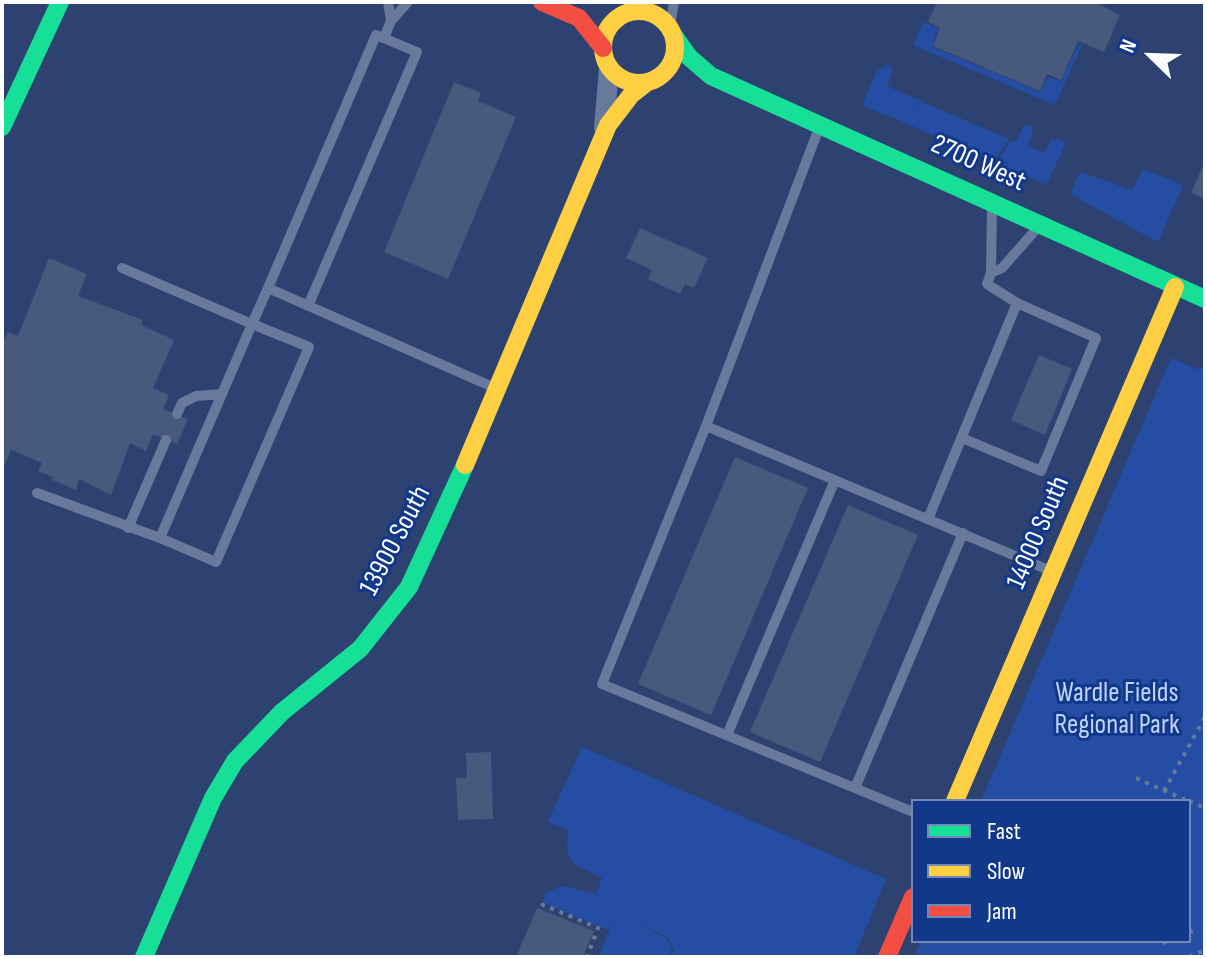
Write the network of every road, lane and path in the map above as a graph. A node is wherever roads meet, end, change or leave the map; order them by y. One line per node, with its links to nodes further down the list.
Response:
1 (60, 2): 15 (main road)
2 (388, 2): 8 (lane)
3 (408, 2): 8 (lane)
4 (542, 2): 7 (main road)
5 (674, 2): 9 (lane)
6 (633, 9): 7 (main road); 9 (main road); 11 (main road)
7 (568, 12): 11 (main road)
8 (391, 21): 10 (lane)
9 (672, 32): 12 (main road); 13 (main road, 2700 West)
10 (384, 38): 22 (lane); 25 (lane)
11 (606, 58): 12 (main road); 16 (street, 13900 South)
12 (650, 82): 13 (main road, 2700 West); 16 (main road, 13900 South)
13 (726, 84): 14 (main road, 2700 West)
14 (821, 124): 17 (main road, 2700 West); 30 (lane)
15 (2, 127)
16 (601, 142): 27 (main road, 13900 South)
17 (992, 200): 18 (main road, 2700 West); 20 (lane)
18 (1042, 224): 20 (lane); 21 (main road, 2700 West)
19 (122, 268): 26 (lane)
20 (991, 273): 24 (lane)
21 (1175, 287): 23 (main road, 2700 West); 39 (main road, 14000 South)
22 (268, 288): 25 (lane); 26 (lane)
23 (1205, 299)
24 (1017, 303): 31 (lane); 31 (lane)
25 (308, 306): 27 (lane)
26 (252, 324): 28 (lane); 38 (lane)
27 (497, 389): 53 (main road, 13900 South)
28 (222, 394): 29 (lane); 38 (lane)
29 (177, 414)
30 (706, 426): 33 (lane); 41 (lane)
31 (962, 438): 35 (lane)
32 (166, 440): 36 (lane)
33 (835, 480): 35 (lane); 41 (lane)
34 (37, 493): 36 (lane)
35 (928, 519): 37 (lane)
36 (128, 528): 38 (lane)
37 (963, 533): 39 (lane); 43 (lane)
38 (160, 538)
39 (1053, 572): 45 (main road, 14000 South)
40 (1205, 717): 44 (path)
41 (727, 735): 43 (lane)
42 (1136, 778): 44 (path)
43 (855, 788): 47 (lane)
44 (1164, 791): 46 (path)
45 (956, 799)
46 (1184, 799)
47 (911, 811)
48 (911, 902): 55 (main road)
49 (541, 904): 54 (path)
50 (1198, 928): 51 (path)
51 (1191, 931)
52 (1205, 950): 56 (path)
53 (144, 957)
54 (587, 957)
55 (887, 957)
56 (1189, 957)

